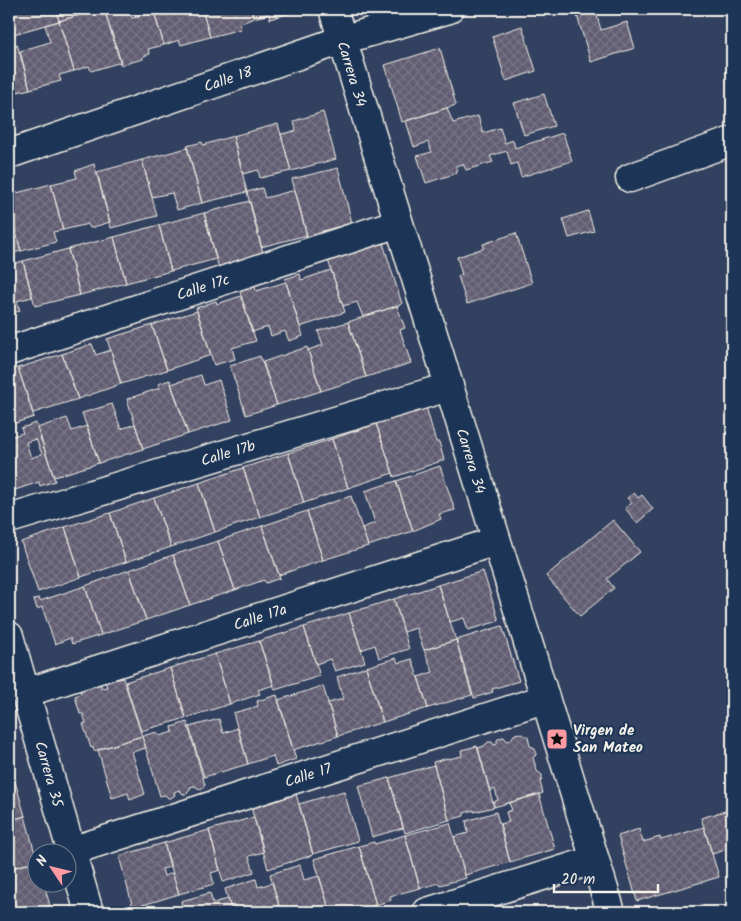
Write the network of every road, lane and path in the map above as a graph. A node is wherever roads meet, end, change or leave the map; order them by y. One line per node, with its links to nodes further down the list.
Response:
1 (333, 9): 3 (street, Carrera 34)
2 (448, 9): 3 (street, Calle 18)
3 (342, 40): 5 (street, Calle 18); 7 (street, Carrera 34)
4 (732, 141): 6 (street)
5 (9, 154)
6 (630, 178)
7 (398, 223): 8 (street, Calle 17c); 9 (street, Carrera 34)
8 (9, 351)
9 (448, 387): 10 (street, Calle 17b); 11 (street, Carrera 34)
10 (9, 518)
11 (496, 541): 13 (street, Calle 17a); 14 (street, Carrera 34)
12 (9, 636): 13 (street, Carrera 35)
13 (25, 693): 15 (street, Carrera 35)
14 (544, 699): 16 (street, Calle 17); 17 (street, Carrera 34)
15 (69, 844)
16 (78, 849)
17 (594, 860): 20 (street); 21 (street, Carrera 34)
18 (78, 875): 19 (street, Carrera 35)
19 (89, 912)
20 (427, 912)
21 (611, 912)

